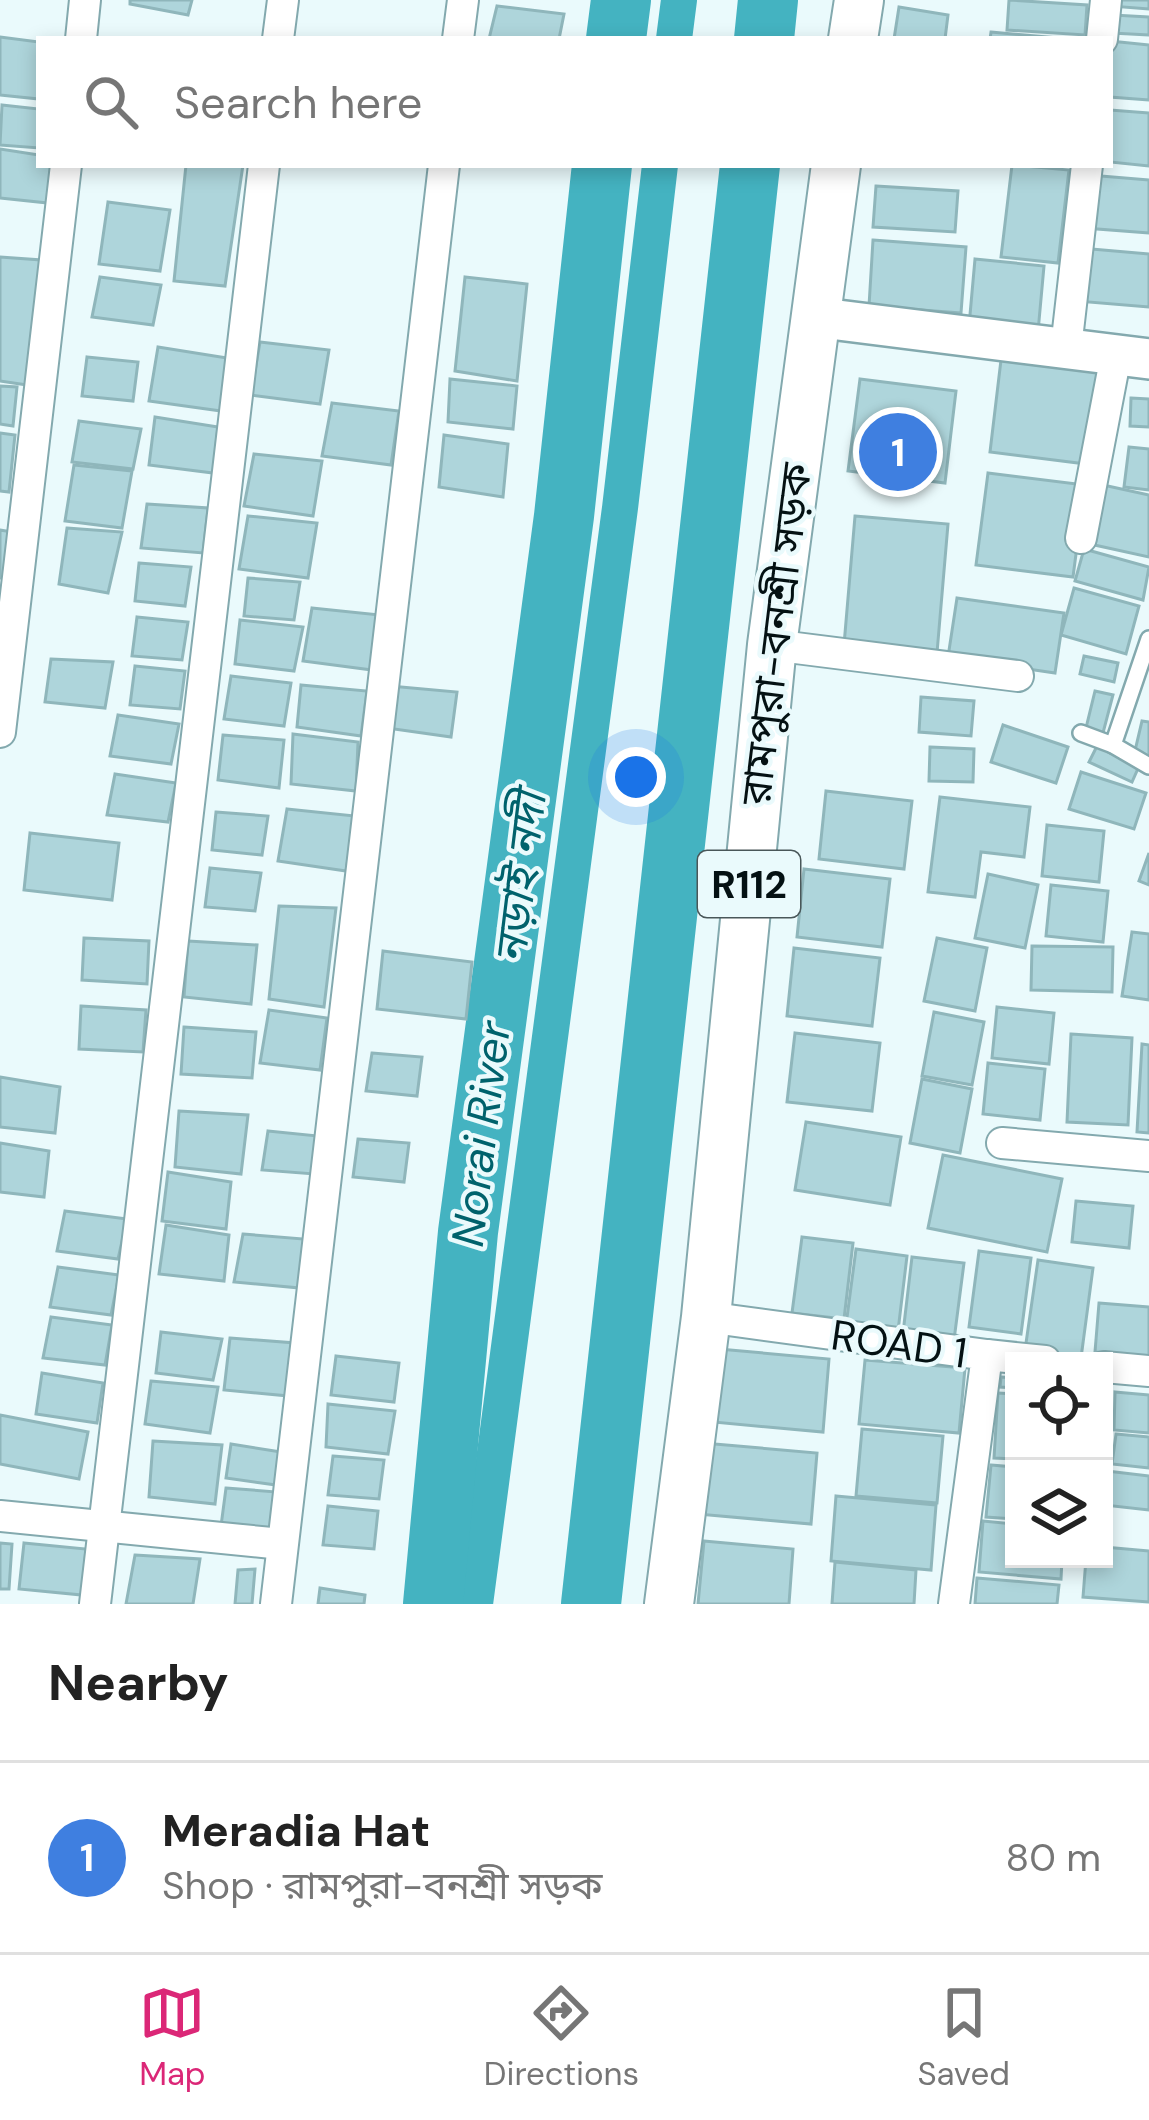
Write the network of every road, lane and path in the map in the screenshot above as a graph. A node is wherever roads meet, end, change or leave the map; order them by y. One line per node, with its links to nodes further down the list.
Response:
1 (85, 0): 6 (street)
2 (283, 0): 7 (street)
3 (463, 0): 8 (street)
4 (859, 0): 9 (main road)
5 (1106, 0): 10 (street)
6 (80, 36)
7 (278, 36)
8 (458, 36)
9 (853, 36)
10 (1102, 36)
11 (66, 168): 23 (street)
12 (264, 168): 35 (street)
13 (444, 168): 36 (street)
14 (836, 168): 16 (main road, রামপুরা-বনশ্রী সড়ক / R112)
15 (1087, 168): 17 (street)
16 (814, 317): 17 (street); 21 (main road, রামপুরা-বনশ্রী সড়ক / R112)
17 (1066, 348): 18 (street)
18 (1133, 357): 19 (street)
19 (1081, 538)
20 (1149, 639): 25 (lane)
21 (772, 645): 22 (street); 29 (main road, রামপুরা-বনশ্রী সড়ক / R112)
22 (1018, 676)
23 (0, 732)
24 (1081, 733): 25 (lane)
25 (1113, 745): 26 (lane)
26 (1149, 766)
27 (1002, 1143): 28 (street)
28 (1149, 1156)
29 (706, 1317): 30 (street, ROAD 1); 39 (main road, রামপুরা-বনশ্রী সড়ক / R112)
30 (987, 1355): 31 (street); 40 (street, ROAD 1)
31 (1005, 1357)
32 (1113, 1368): 33 (street)
33 (1149, 1371)
34 (0, 1516): 35 (street)
35 (104, 1526): 36 (street); 37 (street)
36 (282, 1544): 38 (street)
37 (95, 1604)
38 (275, 1604)
39 (668, 1604)
40 (954, 1604)

